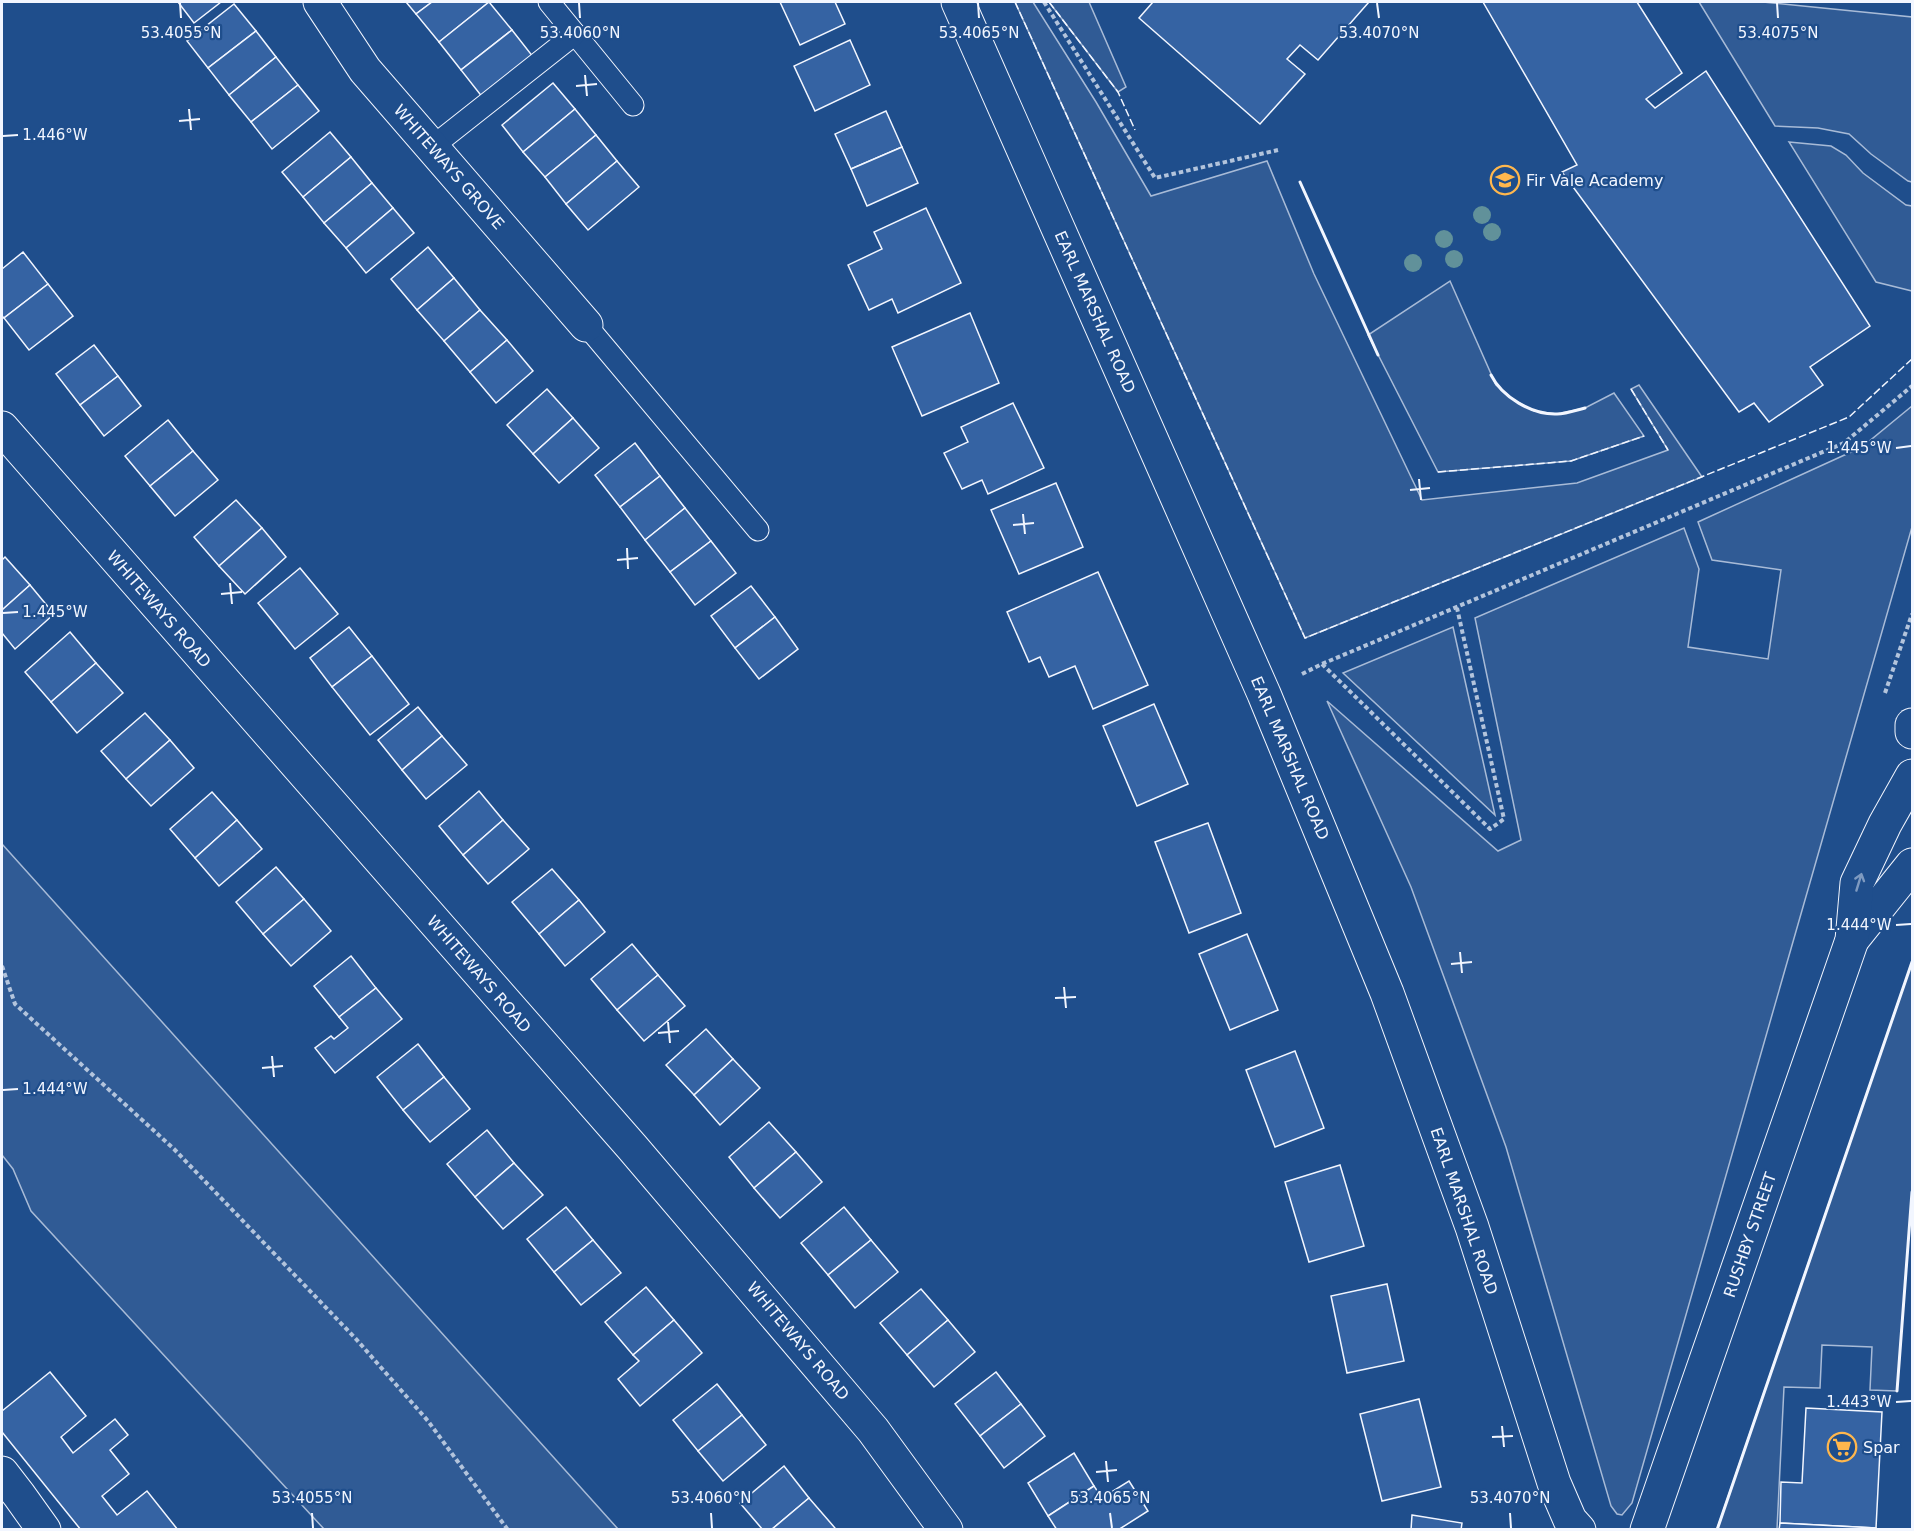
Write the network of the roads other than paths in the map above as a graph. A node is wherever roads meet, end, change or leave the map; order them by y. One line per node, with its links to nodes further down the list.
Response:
1 (320, 2): 6 (street, WHITEWAYS GROVE)
2 (549, 2): 4 (lane)
3 (958, 2): 18 (street, EARL MARSHAL ROAD)
4 (575, 34): 5 (lane); 6 (lane)
5 (633, 105)
6 (432, 147): 7 (street, WHITEWAYS GROVE)
7 (586, 325): 9 (lane)
8 (2, 428): 17 (street, WHITEWAYS ROAD)
9 (758, 530)
10 (1912, 725): 11 (street)
11 (1912, 732)
12 (1912, 776): 14 (street, RUSHBY STREET, one-way to 12)
13 (1912, 865): 14 (street, RUSHBY STREET)
14 (1852, 940): 19 (street, RUSHBY STREET)
15 (8, 1491): 16 (street)
16 (44, 1530)
17 (946, 1530)
18 (1579, 1530)
19 (1647, 1530)

